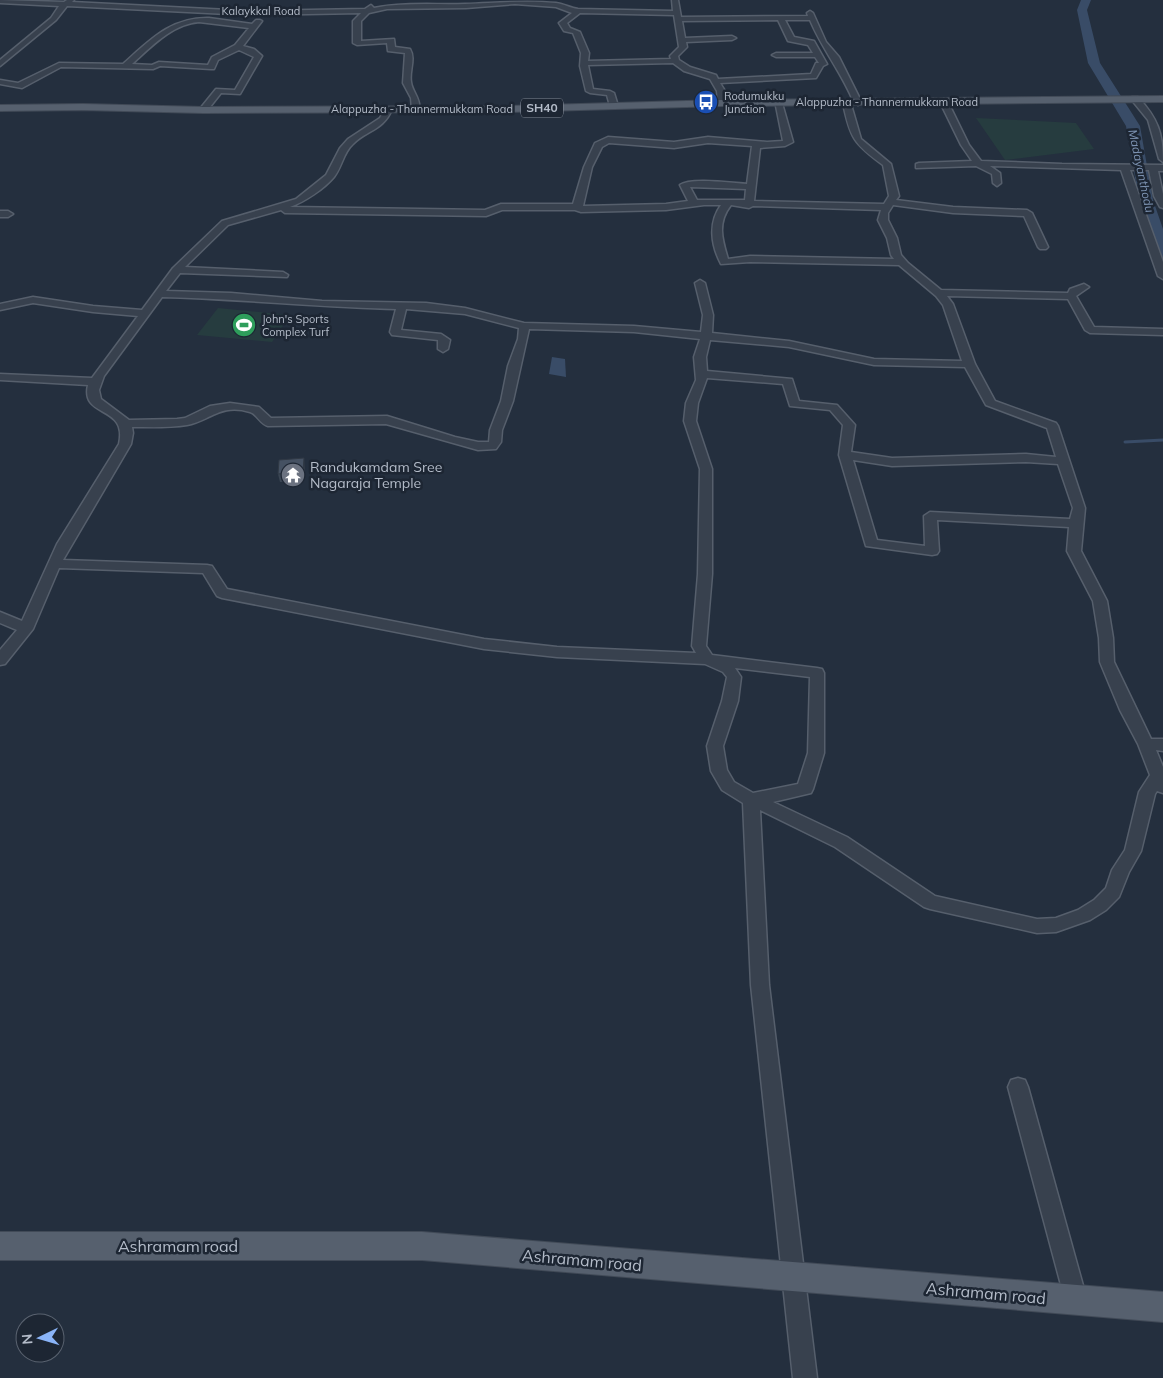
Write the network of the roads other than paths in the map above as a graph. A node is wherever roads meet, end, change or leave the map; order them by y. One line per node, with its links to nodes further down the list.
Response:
1 (377, 0): 9 (street)
2 (675, 0): 11 (street)
3 (0, 1): 6 (street, Kalaykkal Road)
4 (286, 1): 8 (street)
5 (516, 1): 9 (street, Kalaykkal Road); 10 (street, Kalaykkal Road)
6 (68, 2): 7 (street, Kalaykkal Road); 21 (street)
7 (265, 11): 8 (street, Kalaykkal Road); 13 (street)
8 (277, 11): 9 (street, Kalaykkal Road)
9 (367, 11): 34 (street)
10 (578, 11): 11 (street, Kalaykkal Road); 20 (street)
11 (677, 16): 12 (street, Kalaykkal Road); 15 (street)
12 (780, 18): 18 (street); 30 (street, Kalaykkal Road)
13 (254, 26): 16 (street); 22 (street)
14 (732, 38): 15 (street)
15 (682, 40): 19 (street)
16 (238, 47): 22 (street); 35 (street)
17 (776, 55): 18 (street)
18 (818, 55): 23 (street)
19 (675, 61): 20 (street); 23 (street)
20 (585, 63): 31 (street)
21 (0, 64)
22 (125, 66): 24 (street)
23 (715, 81): 28 (street)
24 (0, 82)
25 (1133, 99): 26 (main road, SH40); 27 (main road, Alappuzha - Thannermukkam Road / SH40); 37 (street)
26 (1163, 99)
27 (944, 102): 30 (main road, Alappuzha - Thannermukkam Road / SH40); 38 (street)
28 (722, 103): 29 (main road, Alappuzha - Thannermukkam Road / SH40); 31 (main road, Alappuzha - Thannermukkam Road / SH40)
29 (778, 103): 30 (main road, Alappuzha - Thannermukkam Road / SH40); 36 (street)
30 (853, 103): 48 (street)
31 (614, 106): 34 (main road, Alappuzha - Thannermukkam Road / SH40)
32 (0, 108): 35 (main road, Alappuzha - Thannermukkam Road / SH40)
33 (388, 109): 34 (main road, Alappuzha - Thannermukkam Road / SH40); 35 (main road, Alappuzha - Thannermukkam Road / SH40); 52 (street)
34 (416, 109)
35 (203, 110)
36 (764, 144): 43 (street); 51 (street)
37 (1163, 159)
38 (978, 163): 39 (street); 41 (street); 42 (street)
39 (919, 166)
40 (1154, 168): 41 (street); 49 (street)
41 (1125, 169): 57 (street)
42 (997, 183)
43 (750, 187): 45 (street); 47 (street)
44 (668, 193): 50 (street)
45 (694, 203): 46 (street); 50 (street)
46 (726, 204): 47 (street); 54 (street)
47 (749, 205): 48 (street)
48 (888, 205): 53 (street); 54 (street)
49 (1163, 205)
50 (672, 206): 51 (street)
51 (578, 207): 52 (street)
52 (276, 209): 55 (street)
53 (1043, 247)
54 (901, 262): 60 (street)
55 (178, 270): 56 (street); 61 (street)
56 (283, 275)
57 (1163, 276)
58 (700, 283): 68 (street)
59 (1084, 287): 62 (street)
60 (937, 293): 62 (street); 70 (street)
61 (159, 294): 63 (street); 65 (street)
62 (1071, 296): 67 (street)
63 (402, 306): 66 (street); 69 (street)
64 (0, 307): 65 (street)
65 (146, 313): 73 (street)
66 (524, 326): 68 (street); 74 (street)
67 (1163, 332)
68 (706, 335): 70 (street); 71 (street)
69 (443, 349)
70 (969, 364): 76 (street)
71 (702, 374): 75 (street); 81 (street)
72 (0, 378): 73 (street)
73 (96, 382): 74 (street)
74 (126, 424): 78 (street)
75 (845, 454): 76 (street); 77 (street)
76 (1064, 461): 77 (street)
77 (1076, 522): 83 (street)
78 (54, 564): 80 (street); 81 (street)
79 (0, 617): 80 (street)
80 (26, 629): 82 (street)
81 (707, 659): 86 (street); 86 (street)
82 (0, 660)
83 (1146, 744): 84 (street); 85 (street)
84 (1163, 745)
85 (1161, 782): 86 (street)
86 (751, 800): 89 (street)
87 (1018, 1087): 90 (street)
88 (0, 1246): 89 (main road, Ashramam road)
89 (792, 1277): 90 (main road, Ashramam road); 92 (street)
90 (1076, 1300): 91 (main road, Ashramam road)
91 (1163, 1308)
92 (805, 1378)

